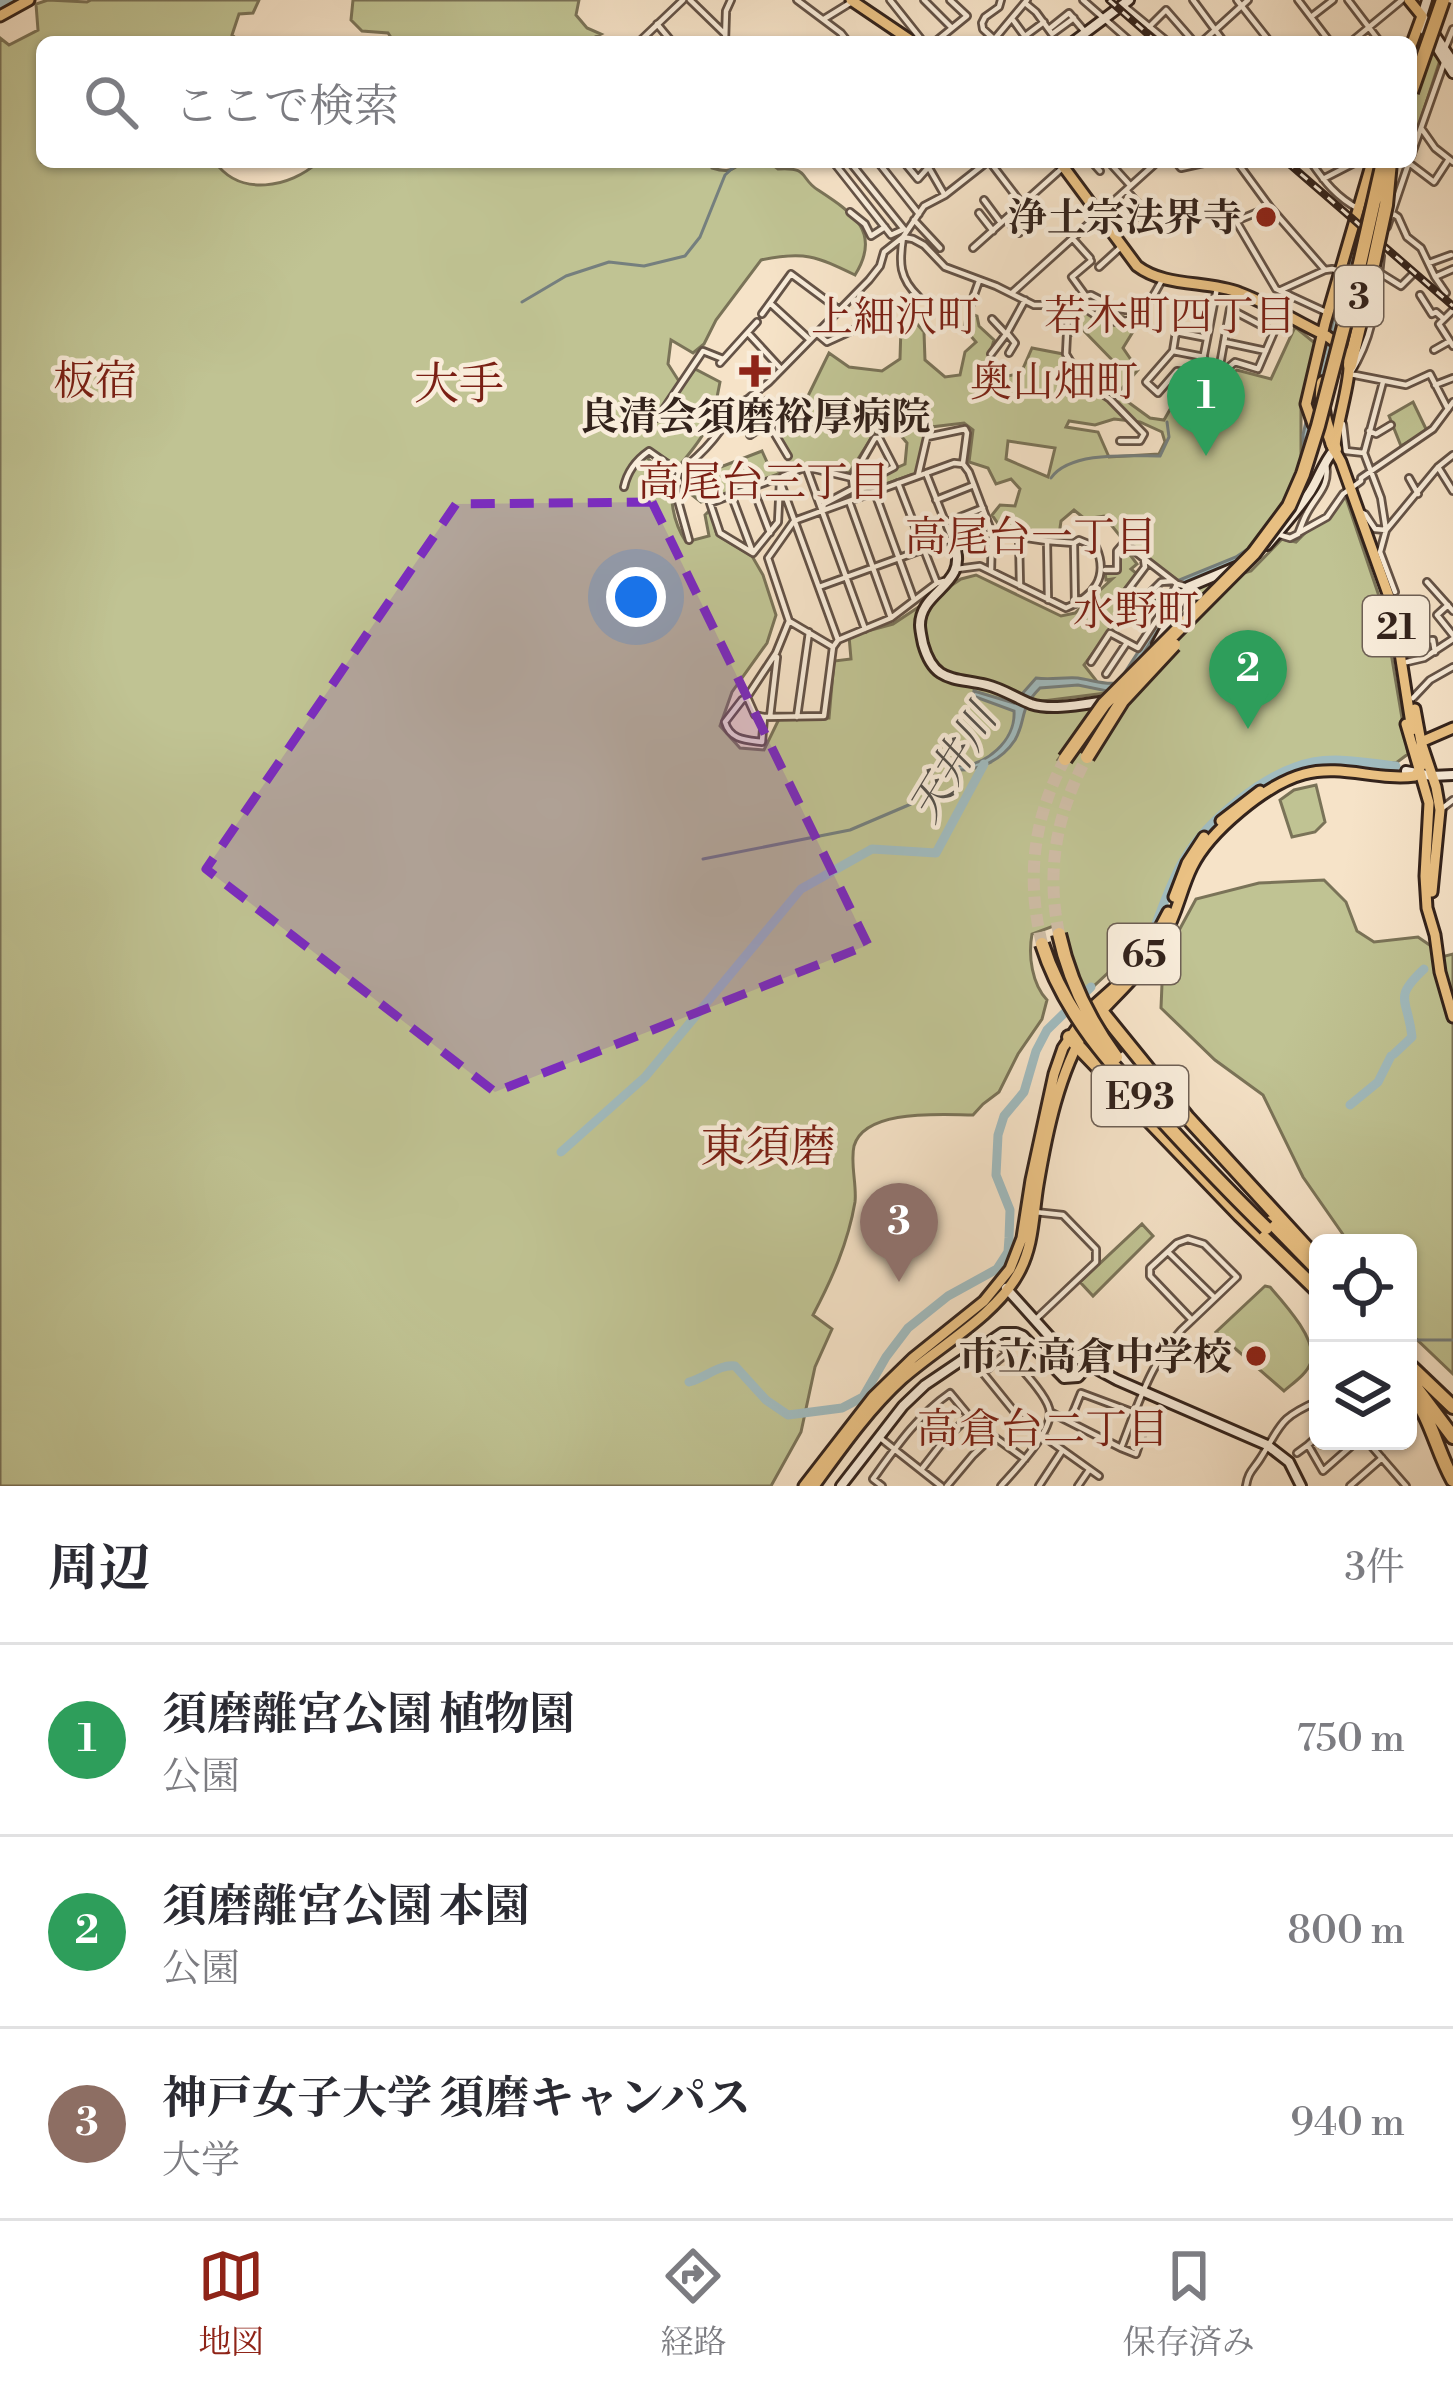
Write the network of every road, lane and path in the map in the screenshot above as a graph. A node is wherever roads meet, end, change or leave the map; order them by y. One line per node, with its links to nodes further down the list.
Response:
1 (29, 0): 26 (main road)
2 (668, 0): 24 (street)
3 (686, 0): 24 (street); 41 (street)
4 (730, 0): 42 (street)
5 (797, 0): 28 (street)
6 (853, 0): 28 (street); 44 (main road)
7 (890, 0): 45 (street)
8 (925, 0): 36 (street)
9 (950, 0): 36 (street)
10 (1001, 0): 25 (street)
11 (1083, 0): 30 (street)
12 (1193, 0): 38 (street)
13 (1248, 0): 22 (street)
14 (1298, 0): 27 (street)
15 (1333, 0): 27 (street)
16 (1348, 0): 35 (street)
17 (1405, 0): 33 (main road); 35 (street)
18 (1427, 0): 33 (street)
19 (1441, 0): 64 (highway, bridge); 66 (highway, bridge)
20 (1026, 1): 29 (street); 31 (street)
21 (1126, 2): 30 (street); 34 (street)
22 (1239, 3): 38 (street); 57 (street)
23 (985, 5): 25 (street)
24 (674, 8): 32 (street)
25 (989, 13): 47 (street)
26 (0, 16)
27 (1311, 17): 58 (street)
28 (824, 19): 43 (street)
29 (1013, 20): 48 (street); 49 (street)
30 (1105, 20): 51 (street); 52 (street)
31 (1044, 22): 50 (street); 51 (street)
32 (657, 24): 39 (street); 40 (street)
33 (1426, 26): 61 (main road); 62 (street); 63 (street)
34 (1149, 27): 53 (street); 54 (street)
35 (1368, 27): 59 (street); 60 (street)
36 (952, 28): 46 (street)
37 (1453, 29): 62 (street)
38 (1215, 30): 55 (street); 56 (street)
39 (645, 36)
40 (667, 36)
41 (723, 36)
42 (725, 36)
43 (842, 36)
44 (907, 36)
45 (919, 36)
46 (942, 36)
47 (989, 36)
48 (999, 36)
49 (1024, 36)
50 (1031, 36)
51 (1088, 36)
52 (1124, 36)
53 (1160, 36)
54 (1192, 36)
55 (1206, 36)
56 (1220, 36)
57 (1265, 36)
58 (1325, 36)
59 (1358, 36)
60 (1375, 36)
61 (1417, 38)
62 (1444, 47): 63 (street)
63 (1449, 61): 65 (street); 67 (street)
64 (1417, 62)
65 (1453, 73)
66 (1417, 74)
67 (1421, 128): 68 (street); 69 (street)
68 (1417, 140)
69 (1451, 160): 70 (street)
70 (1417, 166)
71 (839, 168): 104 (street)
72 (855, 168): 106 (street)
73 (882, 168): 102 (street)
74 (933, 168): 93 (street)
75 (981, 168): 93 (street)
76 (994, 168): 95 (street)
77 (1060, 168): 95 (street)
78 (1067, 168): 101 (main road)
79 (1097, 168): 90 (street)
80 (1113, 168): 92 (street)
81 (1150, 168): 92 (street)
82 (1241, 168): 96 (street)
83 (1315, 168): 91 (street)
84 (1344, 168): 91 (street)
85 (1369, 168): 97 (main road, 21)
86 (1386, 168): 108 (highway, 3, bridge)
87 (1387, 168): 172 (highway, 3, bridge)
88 (1388, 168): 158 (highway, bridge)
89 (1407, 168): 99 (street)
90 (1100, 171)
91 (1323, 179): 97 (street)
92 (1128, 188): 101 (street); 110 (street)
93 (945, 195): 102 (street)
94 (984, 200): 103 (street)
95 (1022, 204): 103 (street)
96 (1270, 207): 117 (street); 125 (street)
97 (1359, 208): 118 (main road, 21)
98 (850, 212): 104 (street)
99 (1392, 212): 114 (street); 119 (street)
100 (979, 213): 105 (street)
101 (1100, 216): 109 (street); 110 (main road)
102 (916, 217): 106 (street); 111 (street)
103 (1004, 221): 105 (street); 107 (street)
104 (885, 227): 106 (street)
105 (993, 230): 112 (street)
106 (905, 232): 123 (street); 130 (street); 133 (street)
107 (1019, 233)
108 (1366, 236): 172 (highway, 3, bridge); 178 (highway, bridge)
109 (1073, 239): 127 (street); 128 (street)
110 (1119, 241): 115 (street); 122 (main road)
111 (940, 248)
112 (973, 248)
113 (1451, 255): 114 (street)
114 (1430, 263): 121 (street)
115 (1099, 267)
116 (1453, 269): 121 (street)
117 (1325, 270): 118 (street); 125 (street)
118 (1341, 271): 137 (main road, 21)
119 (1379, 273): 120 (street); 158 (street)
120 (1413, 274)
121 (1435, 277): 126 (street)
122 (1163, 278): 124 (main road); 136 (street)
123 (979, 281): 127 (street); 134 (street)
124 (1217, 288): 145 (main road); 146 (street)
125 (1280, 291): 137 (street)
126 (1447, 292)
127 (1012, 293): 131 (street)
128 (1085, 295): 131 (street); 136 (street)
129 (1420, 295): 139 (street)
130 (919, 297)
131 (1025, 300): 144 (street)
132 (771, 304): 133 (street); 138 (street); 148 (street)
133 (838, 309): 142 (street)
134 (970, 309)
135 (1453, 310): 139 (street)
136 (1140, 312): 176 (street)
137 (1328, 313): 145 (main road, 21)
138 (762, 314)
139 (1444, 319): 147 (street)
140 (992, 320): 144 (street)
141 (757, 322): 143 (street)
142 (815, 332): 148 (street); 150 (street)
143 (748, 333): 157 (street); 169 (street)
144 (1007, 333): 154 (street); 155 (street)
145 (1329, 337): 158 (main road); 172 (main road, 21)
146 (1207, 338): 152 (street); 156 (street)
147 (1450, 338): 151 (street)
148 (809, 339): 157 (street)
149 (1224, 342): 153 (street); 153 (street); 160 (street)
150 (845, 343)
151 (1434, 350)
152 (1173, 351): 156 (street); 159 (street)
153 (1266, 351): 160 (street)
154 (992, 353)
155 (1009, 353)
156 (1204, 357): 159 (street)
157 (781, 369): 164 (street)
158 (1350, 369): 162 (street); 172 (main road, 21)
159 (1200, 375): 160 (street)
160 (1218, 376)
161 (1453, 378): 163 (street)
162 (1383, 382): 163 (street); 174 (street)
163 (1436, 385): 168 (street)
164 (748, 400): 166 (street); 167 (street)
165 (1453, 402): 168 (street)
166 (736, 404): 170 (street); 184 (street)
167 (758, 408): 171 (street); 171 (street)
168 (1448, 409): 185 (street)
169 (658, 418)
170 (749, 423)
171 (769, 423): 175 (street); 180 (street)
172 (1320, 423): 178 (main road, 21); 178 (main road, 21); 263 (highway, bridge); 264 (highway, bridge)
173 (1391, 425): 174 (street)
174 (1369, 431): 177 (street)
175 (750, 435)
176 (1120, 441)
177 (1364, 452): 178 (street); 185 (street)
178 (1336, 453): 195 (main road, 21); 209 (street); 212 (street)
179 (1453, 454): 183 (street)
180 (788, 456)
181 (963, 464): 186 (street); 186 (street); 191 (street)
182 (806, 467): 187 (street); 189 (street); 203 (street)
183 (1438, 467): 196 (street); 198 (street)
184 (679, 472): 192 (street); 214 (street)
185 (1370, 472): 195 (street); 208 (street)
186 (922, 475): 190 (street); 200 (street)
187 (852, 478): 194 (street); 194 (street)
188 (1409, 478): 198 (street)
189 (780, 482): 193 (street); 205 (street); 210 (street)
190 (898, 483): 197 (street); 218 (street)
191 (974, 485): 200 (street); 202 (street)
192 (624, 487)
193 (753, 487): 199 (street); 210 (street)
194 (853, 487): 203 (street)
195 (1349, 488): 204 (main road, 21); 209 (street)
196 (1453, 490)
197 (874, 492): 201 (street); 220 (street)
198 (1418, 494): 208 (street)
199 (731, 495): 219 (street); 219 (street)
200 (936, 500): 206 (street)
201 (848, 501): 203 (street); 222 (street)
202 (983, 508): 206 (street); 211 (street)
203 (822, 511): 205 (street); 226 (street)
204 (1357, 511): 207 (main road, 21); 208 (street)
205 (794, 520): 232 (street); 242 (street)
206 (945, 523): 216 (street)
207 (1362, 526): 253 (main road); 261 (main road, 21); 265 (main road)
208 (1386, 530): 233 (street)
209 (1300, 532): 212 (street)
210 (770, 533): 219 (street)
211 (992, 533): 213 (street); 216 (street); 225 (street)
212 (1276, 534): 230 (street)
213 (1019, 537): 215 (street); 231 (street)
214 (689, 540)
215 (1047, 541): 217 (street); 235 (street)
216 (952, 542): 218 (street); 223 (street)
217 (1074, 543): 224 (street); 237 (street)
218 (923, 550): 220 (street); 229 (street)
219 (753, 553)
220 (898, 559): 222 (street); 234 (street)
221 (1144, 559): 224 (street); 230 (street); 230 (street)
222 (873, 568): 226 (street); 240 (street)
223 (957, 569): 225 (street); 227 (street)
224 (1102, 570): 237 (street)
225 (992, 571): 231 (street)
226 (846, 577): 232 (street); 243 (street)
227 (948, 580): 229 (street); 247 (street)
228 (1427, 582): 238 (street)
229 (937, 583): 234 (street)
230 (1179, 585): 239 (street); 247 (street)
231 (1020, 586): 235 (street)
232 (819, 587): 246 (street)
233 (1395, 592)
234 (914, 600): 240 (street)
235 (1048, 600): 237 (street)
236 (1148, 600): 239 (street)
237 (1075, 604)
238 (1450, 608): 245 (street)
239 (1164, 609): 247 (street)
240 (891, 618): 243 (street)
241 (1421, 620): 250 (street)
242 (789, 621): 244 (street); 251 (street)
243 (865, 629): 246 (street)
244 (808, 632): 249 (street); 259 (street)
245 (1453, 637): 250 (street)
246 (838, 640): 249 (street)
247 (1150, 641): 248 (street)
248 (1126, 642): 252 (street); 255 (street)
249 (833, 647): 259 (street)
250 (1435, 652): 253 (street)
251 (776, 653): 256 (street); 258 (street)
252 (1091, 662)
253 (1407, 662): 257 (main road)
254 (1453, 668): 257 (street)
255 (1106, 674)
256 (747, 698): 258 (street); 258 (street)
257 (1413, 698): 262 (main road)
258 (767, 717): 259 (street)
259 (797, 717)
260 (1453, 728): 262 (main road)
261 (1412, 730)
262 (1421, 742): 265 (main road)
263 (1087, 757)
264 (1064, 759)
265 (1422, 775): 266 (street); 268 (main road); 270 (main road); 272 (main road, 65)
266 (1453, 775)
267 (1453, 800): 268 (street)
268 (1437, 808): 270 (main road)
269 (1059, 934): 276 (highway, E93, bridge)
270 (1435, 935): 273 (main road)
271 (1042, 944): 276 (highway, E93, bridge)
272 (1096, 1010): 274 (main road, 65); 277 (highway)
273 (1453, 1017)
274 (1072, 1042): 275 (main road, 65); 281 (highway); 282 (main road, 65)
275 (1035, 1212): 282 (main road, 65); 284 (street)
276 (1268, 1226): 279 (highway, E93); 280 (highway, E93)
277 (1309, 1250)
278 (1168, 1251): 283 (street); 283 (street); 285 (street)
279 (1309, 1262)
280 (1309, 1270)
281 (1309, 1282)
282 (1004, 1287): 284 (street); 318 (main road, 65); 319 (main road, 65)
283 (1215, 1298): 285 (street)
284 (1035, 1320): 288 (street)
285 (1192, 1320): 291 (street)
286 (996, 1337): 287 (street); 288 (street); 299 (street)
287 (1007, 1353): 295 (street); 298 (street)
288 (1088, 1366): 291 (street)
289 (1417, 1379): 294 (highway)
290 (1417, 1383): 300 (highway)
291 (1144, 1392): 296 (street); 301 (street)
292 (1417, 1402): 315 (highway)
293 (1309, 1406): 301 (street)
294 (1453, 1407)
295 (1051, 1412): 297 (street); 298 (street)
296 (1135, 1413): 297 (street); 304 (street); 304 (street)
297 (1070, 1420): 304 (street)
298 (1041, 1436): 308 (street); 311 (street)
299 (878, 1437): 303 (street); 316 (street)
300 (1453, 1437)
301 (1263, 1444): 325 (street); 326 (street)
302 (1308, 1445): 309 (street)
303 (895, 1449): 312 (street); 312 (street); 320 (street)
304 (1125, 1449)
305 (1311, 1450): 306 (street)
306 (1347, 1450)
307 (1375, 1450): 310 (street)
308 (1062, 1451): 313 (street); 323 (street)
309 (1297, 1453)
310 (1383, 1458): 317 (street); 327 (street)
311 (1024, 1459): 321 (street); 322 (street)
312 (921, 1470): 321 (street)
313 (1089, 1470): 314 (street); 324 (street)
314 (1099, 1476)
315 (1453, 1480)
316 (843, 1485)
317 (1402, 1485)
318 (804, 1486)
319 (814, 1486)
320 (882, 1486)
321 (944, 1486)
322 (1001, 1486)
323 (1040, 1486)
324 (1078, 1486)
325 (1246, 1486)
326 (1301, 1486)
327 (1350, 1486)

